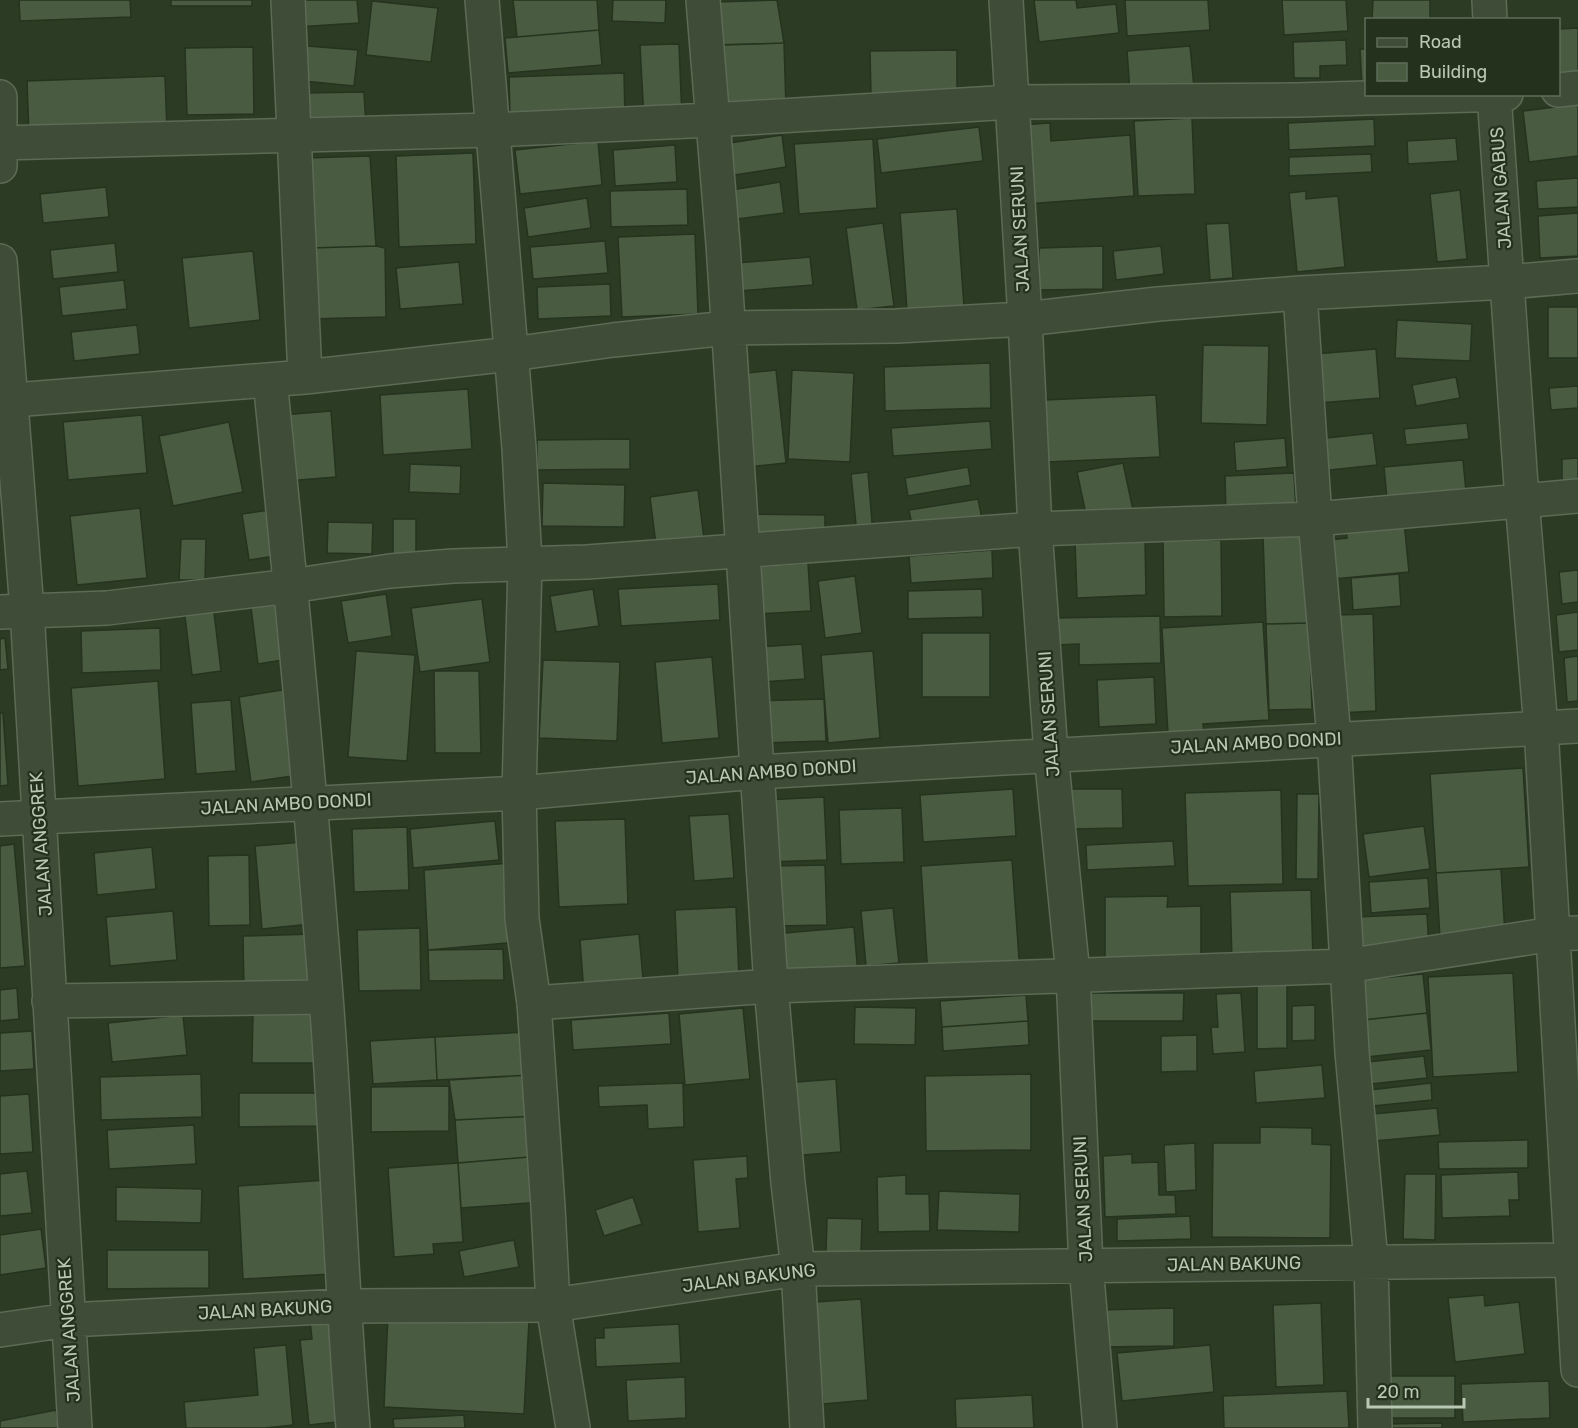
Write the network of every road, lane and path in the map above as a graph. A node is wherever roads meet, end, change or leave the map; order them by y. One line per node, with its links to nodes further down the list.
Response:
1 (288, 0): 15 (street)
2 (483, 0): 14 (street)
3 (703, 0): 13 (street)
4 (1006, 0): 12 (street, JALAN SERUNI)
5 (1489, 0): 6 (street)
6 (1490, 18)
7 (1578, 88): 8 (street)
8 (1560, 90)
9 (1429, 96): 12 (street)
10 (1498, 96): 19 (street, JALAN GABUS)
11 (0, 97): 16 (street)
12 (1012, 102): 13 (street); 21 (street, JALAN SERUNI)
13 (712, 120): 14 (street); 22 (street)
14 (492, 130): 15 (street); 23 (street)
15 (295, 134): 16 (street); 24 (street)
16 (0, 151)
17 (0, 261): 26 (street, JALAN ANGGREK)
18 (1578, 276): 19 (street)
19 (1507, 282): 20 (street); 28 (street, JALAN GABUS)
20 (1300, 292): 21 (street); 29 (street)
21 (1025, 318): 22 (street); 30 (street, JALAN SERUNI)
22 (728, 328): 23 (street); 31 (street)
23 (512, 354): 24 (street); 32 (street)
24 (305, 377): 25 (street)
25 (270, 380): 26 (street); 33 (street)
26 (5, 401): 34 (street, JALAN ANGGREK)
27 (1578, 496): 28 (street)
28 (1522, 500): 29 (street); 36 (street, JALAN GABUS)
29 (1315, 519): 30 (street); 37 (street)
30 (1035, 529): 31 (street); 38 (street, JALAN SERUNI)
31 (744, 551): 32 (street); 39 (street)
32 (525, 563): 33 (street); 40 (street)
33 (291, 586): 34 (street); 41 (street)
34 (14, 611): 42 (street, JALAN ANGGREK)
35 (1578, 726): 36 (street, JALAN AMBO DONDI)
36 (1541, 728): 37 (street, JALAN AMBO DONDI); 44 (street, JALAN GABUS)
37 (1334, 738): 38 (street, JALAN AMBO DONDI); 45 (street)
38 (1051, 754): 39 (street, JALAN AMBO DONDI); 46 (street, JALAN SERUNI)
39 (756, 772): 40 (street, JALAN AMBO DONDI); 47 (street)
40 (519, 793): 41 (street, JALAN AMBO DONDI); 50 (street)
41 (309, 803): 42 (street, JALAN AMBO DONDI); 48 (street)
42 (39, 816): 43 (street, JALAN AMBO DONDI); 49 (street, JALAN ANGGREK)
43 (0, 819)
44 (1566, 933): 45 (street); 51 (street, JALAN GABUS)
45 (1346, 966): 46 (street); 52 (street)
46 (1073, 975): 47 (street); 53 (street, JALAN SERUNI)
47 (771, 986): 50 (street); 54 (street)
48 (326, 997): 49 (street); 56 (street)
49 (49, 1001): 57 (street, JALAN ANGGREK)
50 (534, 1003): 55 (street)
51 (1572, 1260): 52 (street, JALAN BAKUNG); 59 (street, JALAN GABUS)
52 (1371, 1261): 53 (street, JALAN BAKUNG); 65 (street)
53 (1086, 1266): 54 (street, JALAN BAKUNG); 64 (street, JALAN SERUNI)
54 (798, 1269): 55 (street, JALAN BAKUNG); 63 (street)
55 (553, 1305): 56 (street, JALAN BAKUNG); 62 (street)
56 (343, 1306): 57 (street, JALAN BAKUNG); 61 (street)
57 (68, 1320): 58 (street, JALAN BAKUNG); 60 (street, JALAN ANGGREK)
58 (0, 1330)
59 (1578, 1370)
60 (75, 1428)
61 (353, 1428)
62 (573, 1428)
63 (807, 1428)
64 (1100, 1428)
65 (1375, 1428)

